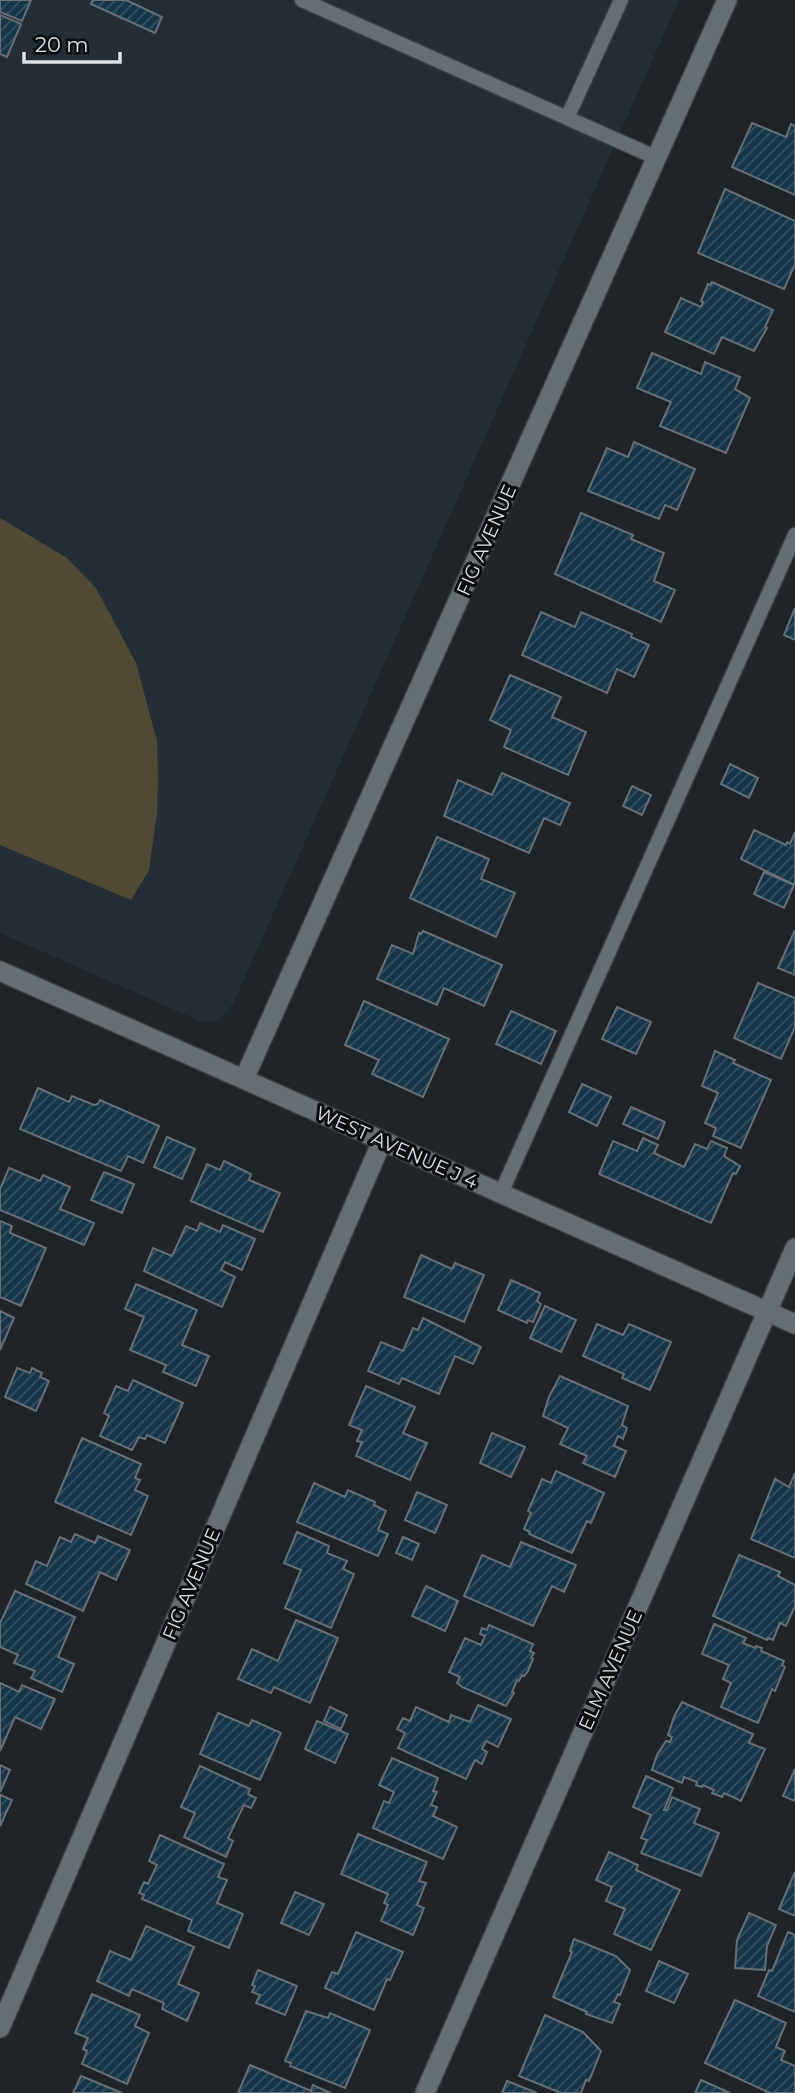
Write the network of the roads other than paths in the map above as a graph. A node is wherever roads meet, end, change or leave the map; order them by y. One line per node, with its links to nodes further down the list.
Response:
1 (302, 0): 4 (lane)
2 (621, 0): 4 (lane)
3 (727, 0): 5 (street, FIG AVENUE)
4 (567, 118): 5 (lane)
5 (657, 158): 8 (street, FIG AVENUE)
6 (795, 536): 10 (lane)
7 (1, 974): 8 (street, WEST AVENUE J 4)
8 (244, 1079): 9 (street, WEST AVENUE J 4)
9 (382, 1141): 10 (street, WEST AVENUE J 4); 14 (street, FIG AVENUE)
10 (501, 1193): 12 (street, WEST AVENUE J 4)
11 (795, 1248): 12 (street, ELM AVENUE)
12 (767, 1311): 13 (street, WEST AVENUE J 4); 15 (street, ELM AVENUE)
13 (795, 1324)
14 (0, 2028)
15 (425, 2093)

